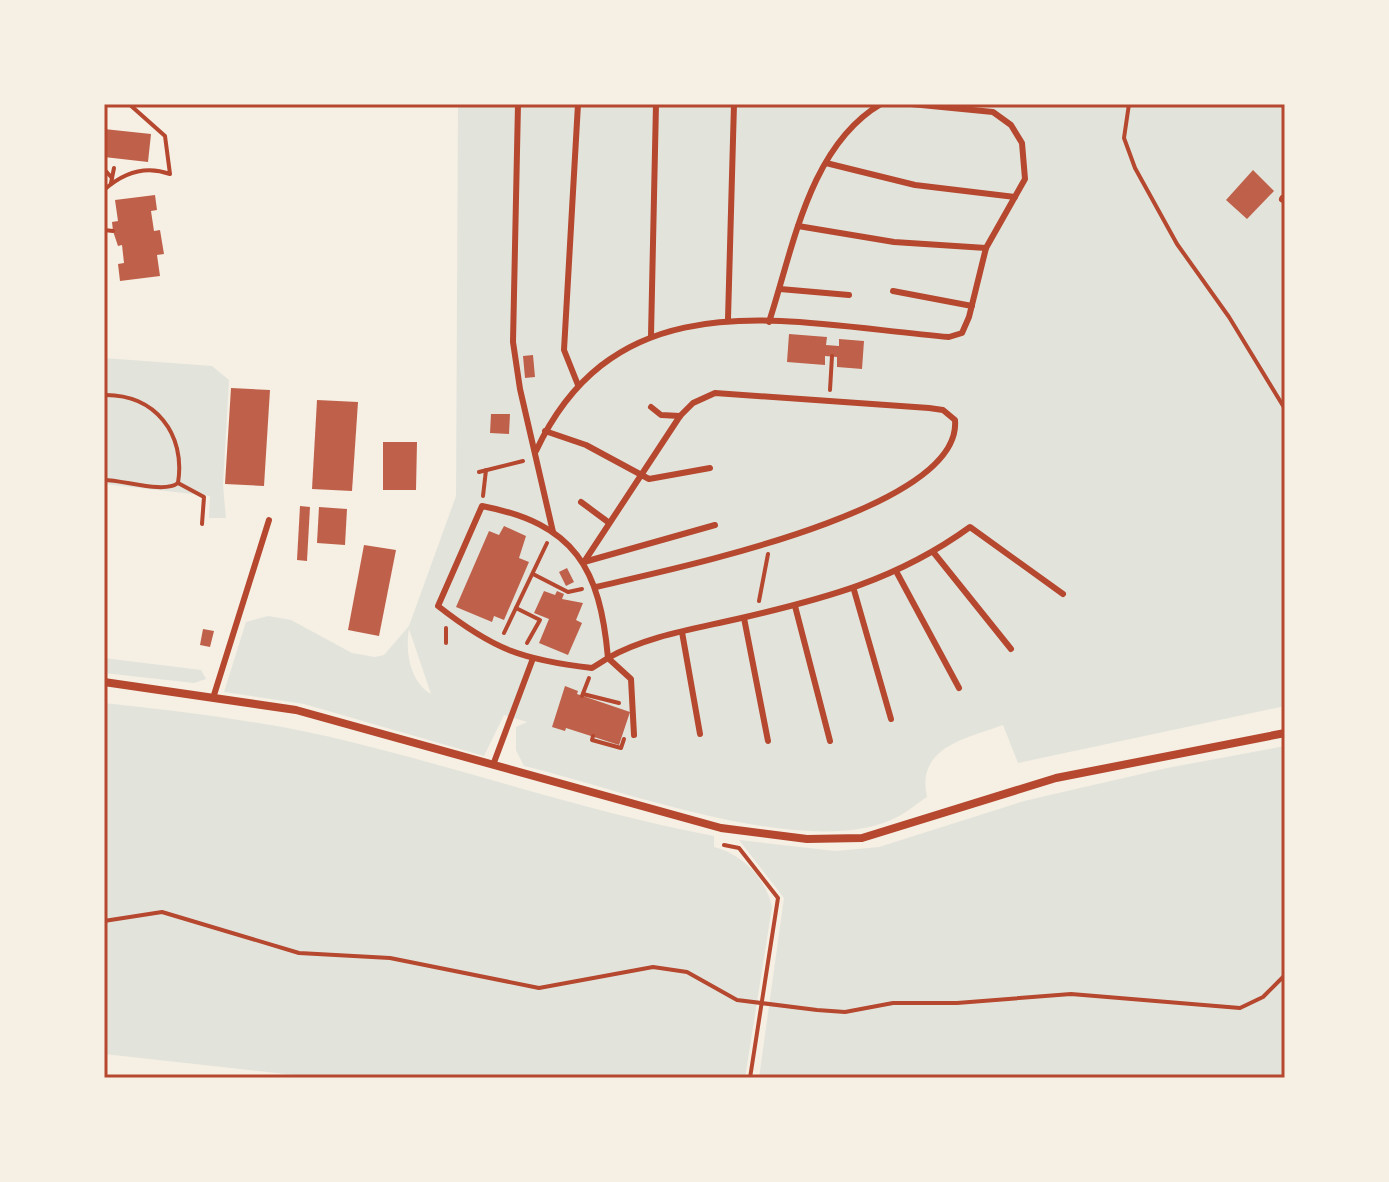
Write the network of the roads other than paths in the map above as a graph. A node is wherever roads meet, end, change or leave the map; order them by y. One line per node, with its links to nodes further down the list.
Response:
1 (518, 104): 22 (lane)
2 (578, 104): 18 (lane)
3 (656, 104): 17 (lane)
4 (734, 104): 15 (lane)
5 (881, 104): 7 (lane)
6 (911, 104): 8 (lane)
7 (826, 163): 8 (lane); 9 (lane)
8 (1015, 197): 10 (lane)
9 (798, 226): 10 (lane); 11 (lane)
10 (986, 248): 14 (lane)
11 (780, 289): 13 (lane); 16 (lane)
12 (893, 291): 14 (lane)
13 (849, 295)
14 (972, 306): 16 (lane)
15 (728, 319): 16 (lane); 17 (lane)
16 (769, 322)
17 (651, 336): 18 (lane)
18 (578, 385): 21 (lane)
19 (651, 407): 20 (lane)
20 (680, 416): 24 (lane); 33 (lane)
21 (545, 431): 22 (lane); 24 (lane)
22 (536, 455): 29 (lane)
23 (710, 468): 24 (lane)
24 (639, 475): 27 (lane)
25 (581, 502): 27 (lane)
26 (269, 520): 44 (lane)
27 (608, 522): 31 (lane)
28 (715, 525): 31 (lane)
29 (553, 532): 31 (lane); 41 (lane)
30 (934, 553): 32 (lane); 35 (lane); 39 (lane)
31 (584, 562): 33 (lane)
32 (896, 571): 34 (lane); 43 (lane)
33 (596, 587): 40 (lane)
34 (854, 590): 36 (lane); 45 (lane)
35 (1063, 594)
36 (795, 606): 37 (lane); 50 (lane)
37 (744, 618): 38 (lane); 49 (lane)
38 (682, 632): 40 (lane); 47 (lane)
39 (1011, 649)
40 (608, 658): 41 (lane); 48 (lane)
41 (532, 661): 51 (lane)
42 (104, 682): 44 (street)
43 (959, 688)
44 (214, 695): 51 (street)
45 (891, 719)
46 (1285, 733): 51 (street)
47 (700, 734)
48 (634, 735)
49 (768, 741)
50 (830, 741)
51 (493, 765)

